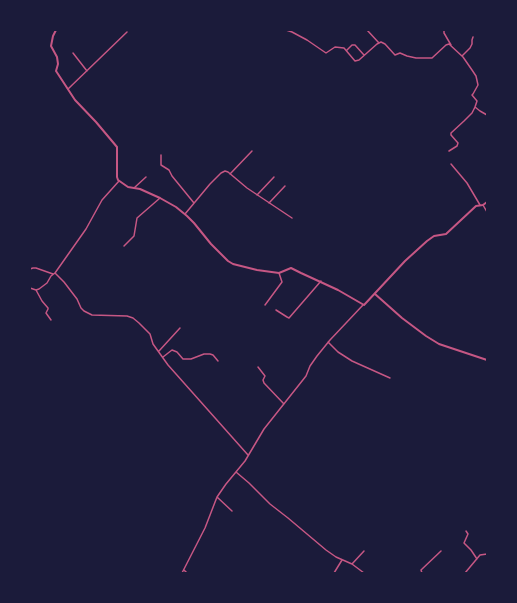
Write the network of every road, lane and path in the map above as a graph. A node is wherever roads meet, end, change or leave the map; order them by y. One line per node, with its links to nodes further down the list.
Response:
1 (56, 30): 14 (street)
2 (286, 30): 9 (street)
3 (367, 30): 7 (street)
4 (444, 30): 8 (street)
5 (127, 32): 13 (street)
6 (473, 37): 12 (street)
7 (379, 43): 8 (street); 11 (street)
8 (451, 45): 12 (street)
9 (346, 50): 11 (street); 11 (street)
10 (73, 53): 13 (street)
11 (364, 55)
12 (462, 56): 15 (street)
13 (87, 71): 14 (street)
14 (68, 89): 24 (street)
15 (476, 107): 16 (street); 18 (street)
16 (487, 115)
17 (252, 151): 21 (street)
18 (449, 151)
19 (161, 155): 30 (street)
20 (451, 164): 32 (street)
21 (230, 174): 27 (street); 30 (street)
22 (146, 177): 26 (street)
23 (274, 177): 27 (street)
24 (119, 181): 26 (street); 39 (street)
25 (285, 186): 31 (street)
26 (134, 188): 28 (street)
27 (257, 194): 31 (street)
28 (160, 198): 34 (street); 36 (street)
29 (487, 202): 32 (street)
30 (194, 203): 34 (street)
31 (269, 203): 35 (street)
32 (481, 205): 33 (street); 43 (street)
33 (487, 212)
34 (185, 214): 38 (street)
35 (292, 218)
36 (124, 246)
37 (30, 269): 39 (street)
38 (278, 273): 40 (street); 44 (street)
39 (54, 274): 42 (street); 50 (street)
40 (320, 281): 45 (street); 46 (street)
41 (31, 289): 42 (street)
42 (36, 290): 47 (street)
43 (375, 294): 45 (street); 52 (street)
44 (265, 305)
45 (364, 305): 49 (street)
46 (276, 310)
47 (51, 320)
48 (180, 328): 50 (street)
49 (328, 342): 55 (street); 56 (street)
50 (159, 351): 51 (street)
51 (163, 356): 53 (street); 57 (street)
52 (487, 360)
53 (218, 361)
54 (258, 367): 56 (street)
55 (390, 378)
56 (284, 404): 57 (street)
57 (248, 455): 58 (street)
58 (236, 472): 59 (street); 66 (street)
59 (217, 497): 60 (street); 68 (street)
60 (232, 511)
61 (466, 531): 65 (street)
62 (364, 551): 67 (street)
63 (441, 551): 73 (street)
64 (487, 554): 65 (street)
65 (476, 559): 74 (street)
66 (342, 560): 67 (street); 71 (street)
67 (352, 564): 72 (street)
68 (184, 570): 69 (street); 70 (street)
69 (182, 573)
70 (187, 573)
71 (334, 573)
72 (364, 573)
73 (422, 573)
74 (465, 573)

